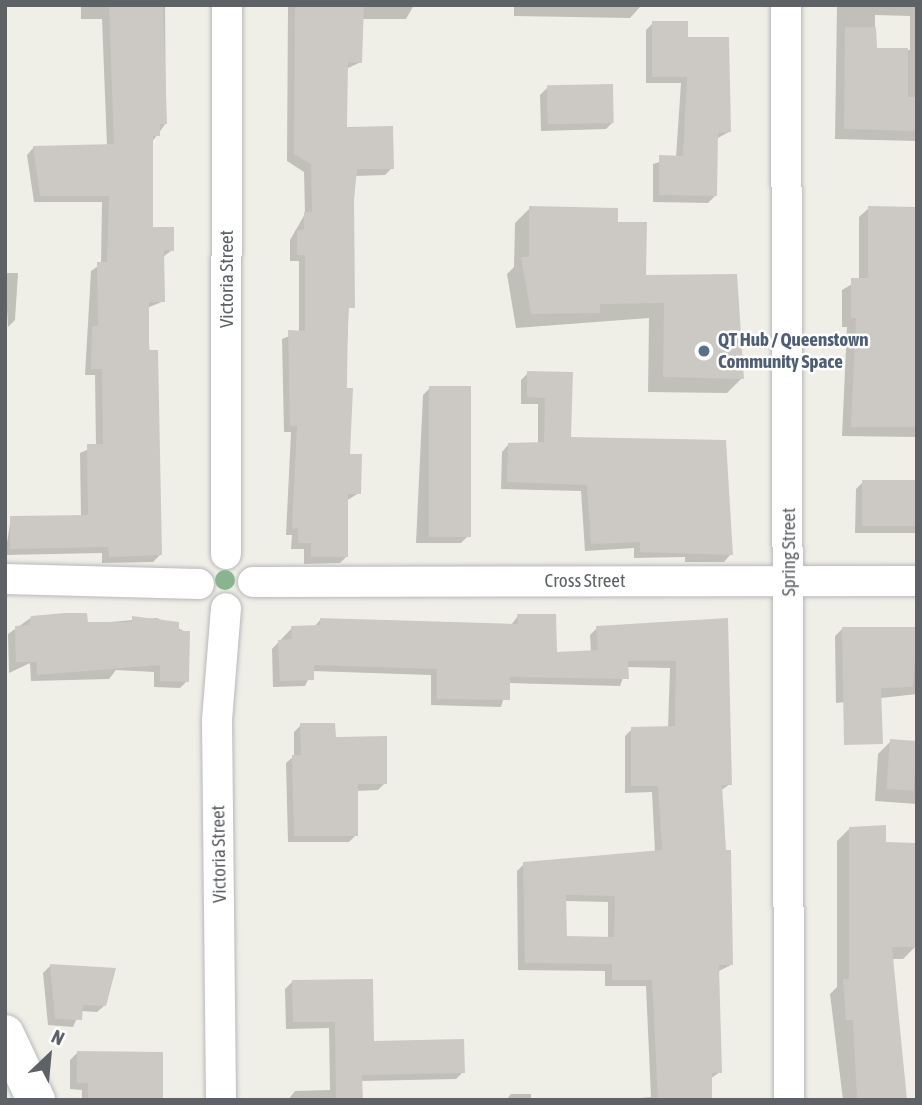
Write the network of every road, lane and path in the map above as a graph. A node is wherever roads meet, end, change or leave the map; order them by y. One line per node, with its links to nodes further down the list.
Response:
1 (227, 5): 3 (street, Victoria Street)
2 (786, 5): 5 (street, Spring Street)
3 (226, 554): 7 (street); 8 (street)
4 (5, 579): 8 (street)
5 (789, 581): 6 (street, Cross Street); 7 (street, Cross Street); 13 (street, Spring Street)
6 (917, 581)
7 (253, 582): 9 (street)
8 (199, 584): 9 (street)
9 (226, 608): 12 (street, Victoria Street)
10 (5, 1034): 11 (main road)
11 (36, 1100)
12 (221, 1100)
13 (789, 1100)

